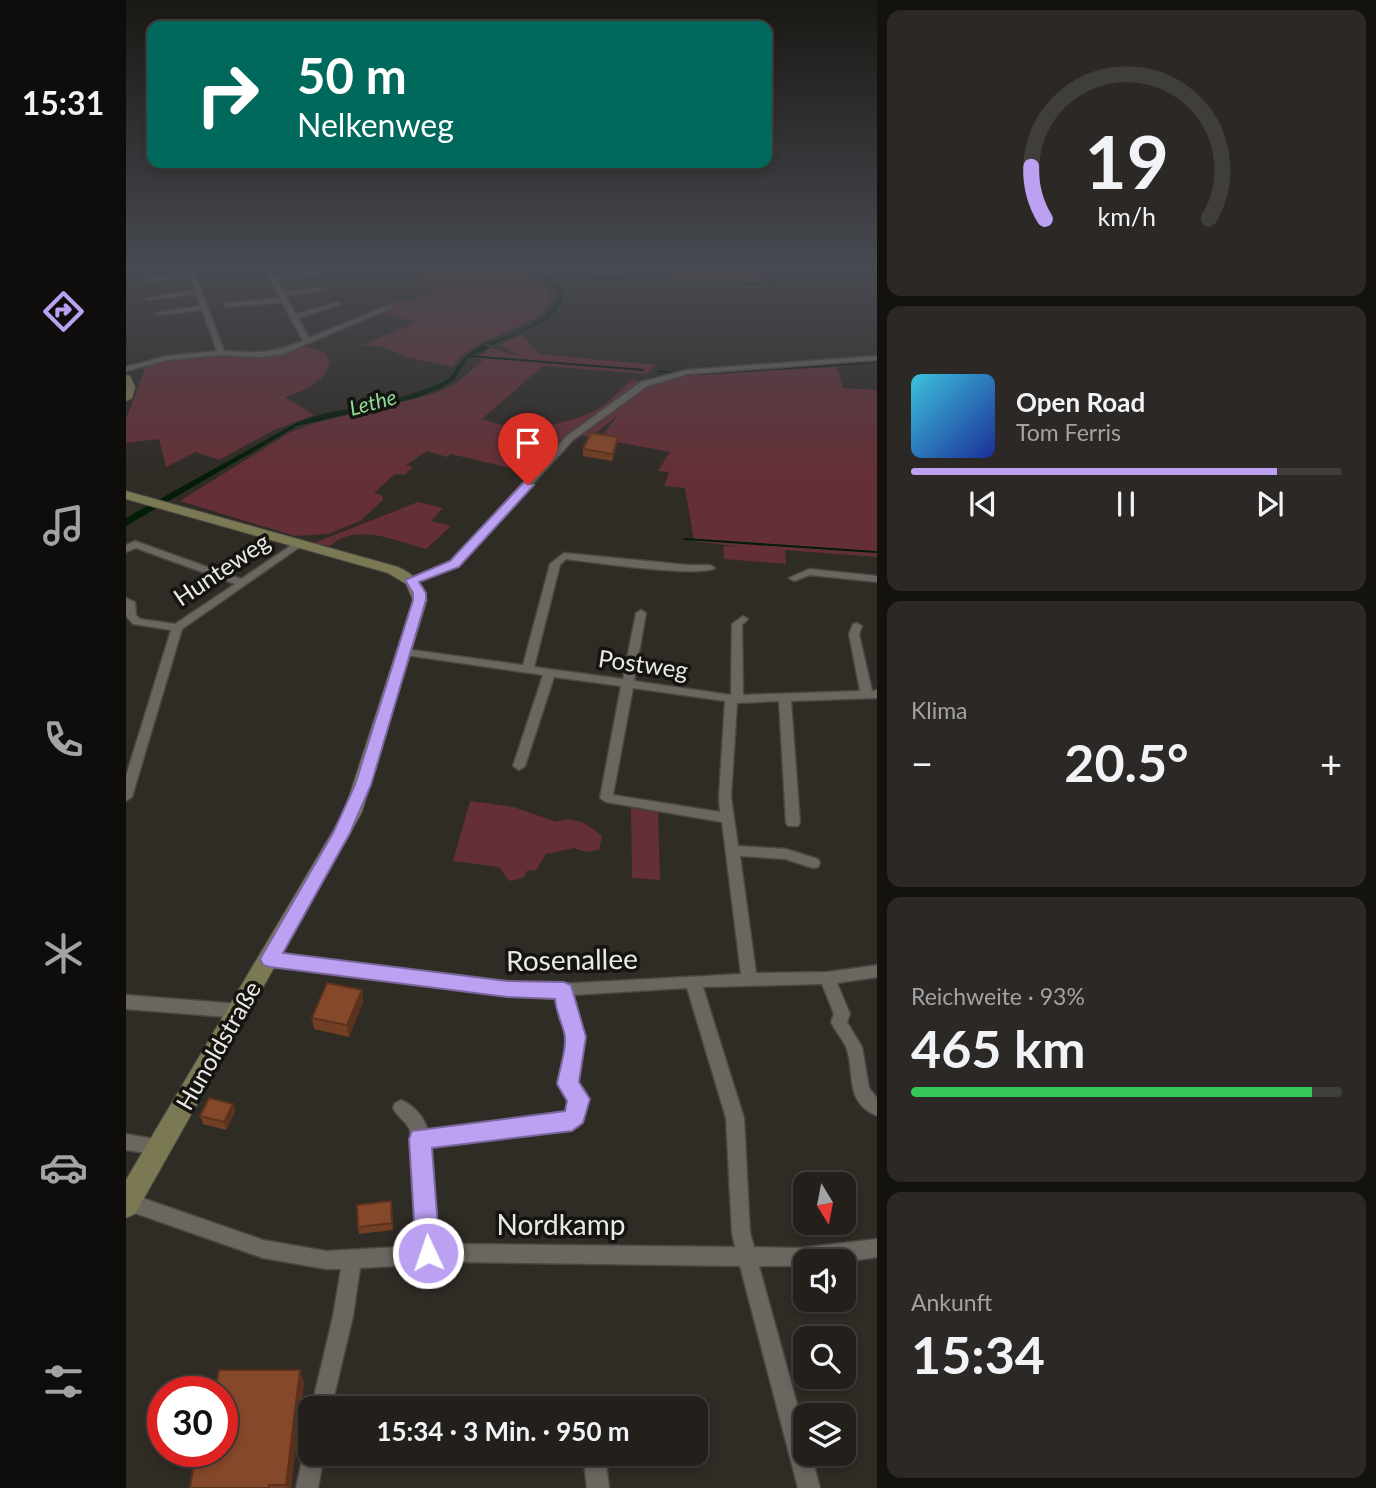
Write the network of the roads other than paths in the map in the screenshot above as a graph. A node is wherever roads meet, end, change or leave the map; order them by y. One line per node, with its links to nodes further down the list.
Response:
1 (215, 335): 5 (street)
2 (304, 335): 4 (street)
3 (321, 335): 4 (street)
4 (307, 341): 5 (street)
5 (221, 353): 7 (street)
6 (877, 358): 16 (street)
7 (126, 369)
8 (126, 378): 9 (street)
9 (126, 398)
10 (126, 495): 11 (street)
11 (299, 544): 16 (street); 17 (street, Hunteweg)
12 (126, 549): 17 (street)
13 (710, 568): 24 (street)
14 (794, 578): 15 (street)
15 (877, 579)
16 (412, 580): 23 (street, Hunoldstraße)
17 (242, 583): 22 (street, Hunteweg)
18 (126, 601): 22 (street)
19 (641, 613): 26 (street)
20 (743, 619): 28 (street)
21 (857, 626): 27 (street)
22 (177, 628): 31 (street, Hunteweg)
23 (405, 652): 24 (street, Postweg); 36 (street, Hunoldstraße)
24 (528, 669): 25 (street, Postweg)
25 (550, 672): 26 (street, Postweg); 30 (street)
26 (626, 683): 28 (street, Postweg); 32 (street)
27 (872, 695): 29 (street, Postweg)
28 (734, 699): 29 (street, Postweg); 32 (street)
29 (785, 699): 33 (street)
30 (519, 766)
31 (126, 797)
32 (726, 818): 34 (street)
33 (793, 823)
34 (731, 851): 35 (street); 39 (street)
35 (813, 863)
36 (270, 959): 41 (street, Rosenallee); 43 (street, Hunoldstraße)
37 (877, 971): 38 (street, Rosenallee)
38 (827, 978): 39 (street, Rosenallee); 45 (street)
39 (748, 979): 40 (street, Rosenallee)
40 (693, 981): 41 (street, Rosenallee); 52 (street)
41 (564, 991): 46 (street)
42 (126, 1002): 43 (street)
43 (239, 1011): 48 (street, Hunoldstraße)
44 (401, 1108): 46 (street)
45 (877, 1109)
46 (420, 1139): 51 (street)
47 (126, 1142): 48 (street)
48 (160, 1147): 49 (street, Hunoldstraße)
49 (127, 1204): 53 (street, Nordkamp)
50 (877, 1248): 52 (street, Nordkamp)
51 (428, 1253): 52 (street, Nordkamp); 53 (street, Nordkamp)
52 (747, 1257): 59 (street)
53 (351, 1259): 54 (street)
54 (323, 1396)
55 (311, 1466): 57 (street)
56 (595, 1466): 58 (street)
57 (307, 1488)
58 (598, 1488)
59 (808, 1488)

